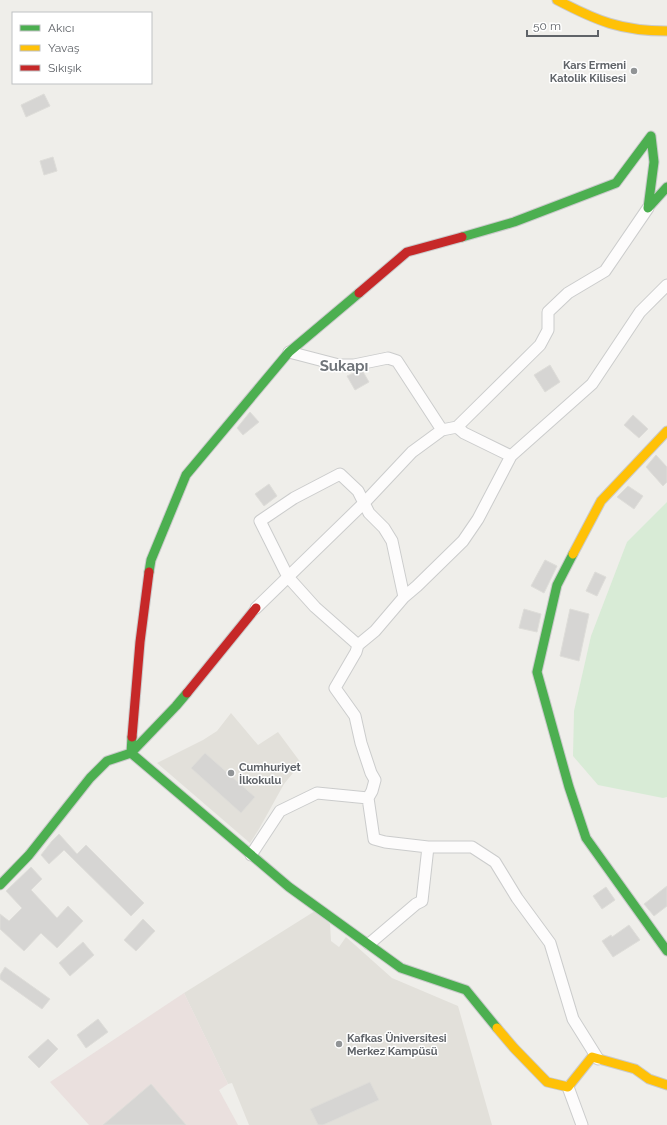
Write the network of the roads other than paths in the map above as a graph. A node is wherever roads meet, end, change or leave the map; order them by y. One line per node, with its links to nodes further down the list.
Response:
1 (557, 0): 2 (street)
2 (667, 31)
3 (667, 187): 4 (street)
4 (648, 208): 6 (street); 7 (street)
5 (667, 285): 10 (street)
6 (289, 352): 8 (street); 16 (street)
7 (457, 427): 8 (street); 10 (street)
8 (442, 430): 11 (street)
9 (667, 431): 22 (street)
10 (511, 456): 13 (street)
11 (364, 503): 12 (street); 12 (street); 13 (street)
12 (288, 577): 14 (street); 15 (street)
13 (404, 597): 15 (street)
14 (256, 608): 16 (street)
15 (358, 645): 17 (street)
16 (131, 753): 19 (street); 20 (street)
17 (368, 798): 18 (street); 19 (street)
18 (428, 847): 21 (street); 23 (street)
19 (251, 855): 21 (street)
20 (0, 885)
21 (368, 944): 25 (street)
22 (667, 950)
23 (598, 1059): 24 (street); 25 (street)
24 (667, 1085)
25 (568, 1087): 26 (street)
26 (582, 1125)

